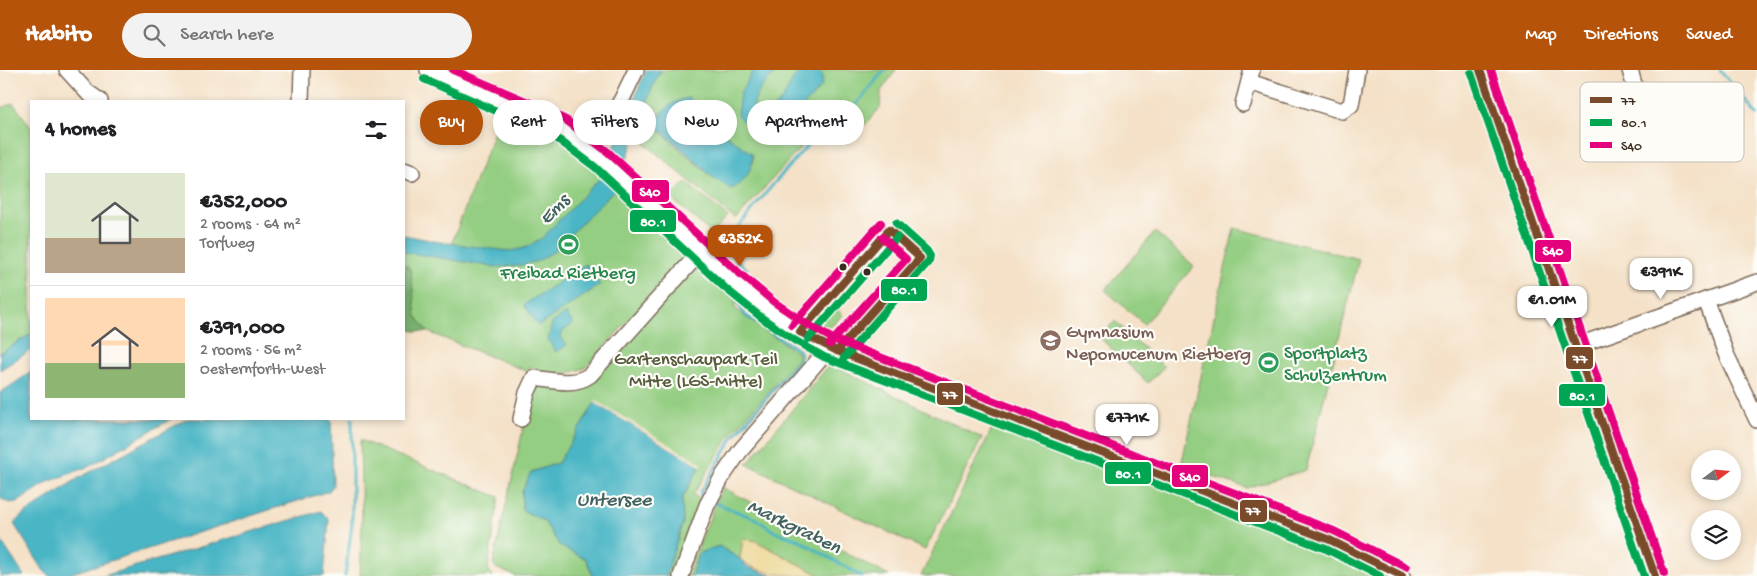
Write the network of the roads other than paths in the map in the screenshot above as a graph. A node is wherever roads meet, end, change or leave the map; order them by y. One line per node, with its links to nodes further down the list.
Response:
1 (67, 70): 8 (street)
2 (302, 70): 9 (street)
3 (428, 70): 11 (street)
4 (636, 70): 11 (street)
5 (1356, 70): 7 (street)
6 (1480, 70): 15 (main road)
7 (1251, 76): 10 (street)
8 (99, 100)
9 (301, 100)
10 (1243, 104)
11 (596, 152): 12 (street)
12 (701, 251): 16 (street); 17 (street)
13 (1757, 282): 14 (street)
14 (1706, 300): 15 (street); 18 (street)
15 (1576, 346): 21 (main road)
16 (829, 348): 19 (street); 20 (street)
17 (521, 419)
18 (1757, 420)
19 (681, 576)
20 (1402, 576)
21 (1655, 576)

